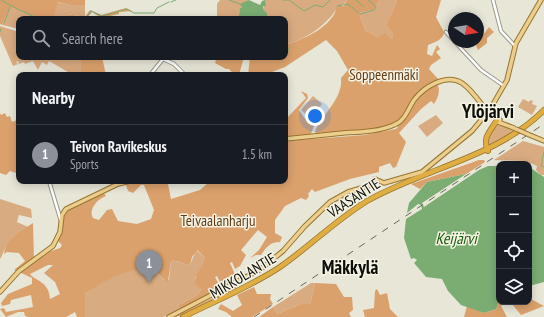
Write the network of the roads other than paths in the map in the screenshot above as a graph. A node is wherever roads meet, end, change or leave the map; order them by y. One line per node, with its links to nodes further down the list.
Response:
1 (493, 0): 5 (street)
2 (541, 0): 5 (main road)
3 (446, 32): 4 (street)
4 (448, 34)
5 (515, 46): 11 (main road)
6 (460, 48): 11 (street)
7 (161, 60): 9 (street)
8 (166, 60): 10 (street)
9 (152, 72)
10 (182, 72)
11 (504, 86): 13 (main road)
12 (544, 110): 18 (highway, VAASANTIE)
13 (487, 111): 15 (main road); 16 (main road); 23 (main road, MIKKOLANTIE)
14 (544, 114): 18 (highway, VAASANTIE)
15 (498, 120): 17 (main road, bridge); 18 (highway)
16 (288, 138)
17 (544, 141)
18 (488, 150): 24 (highway, VAASANTIE); 25 (highway, VAASANTIE)
19 (49, 184): 21 (street)
20 (118, 184): 21 (main road)
21 (61, 222): 22 (main road)
22 (0, 292)
23 (169, 317)
24 (183, 317)
25 (188, 317)

